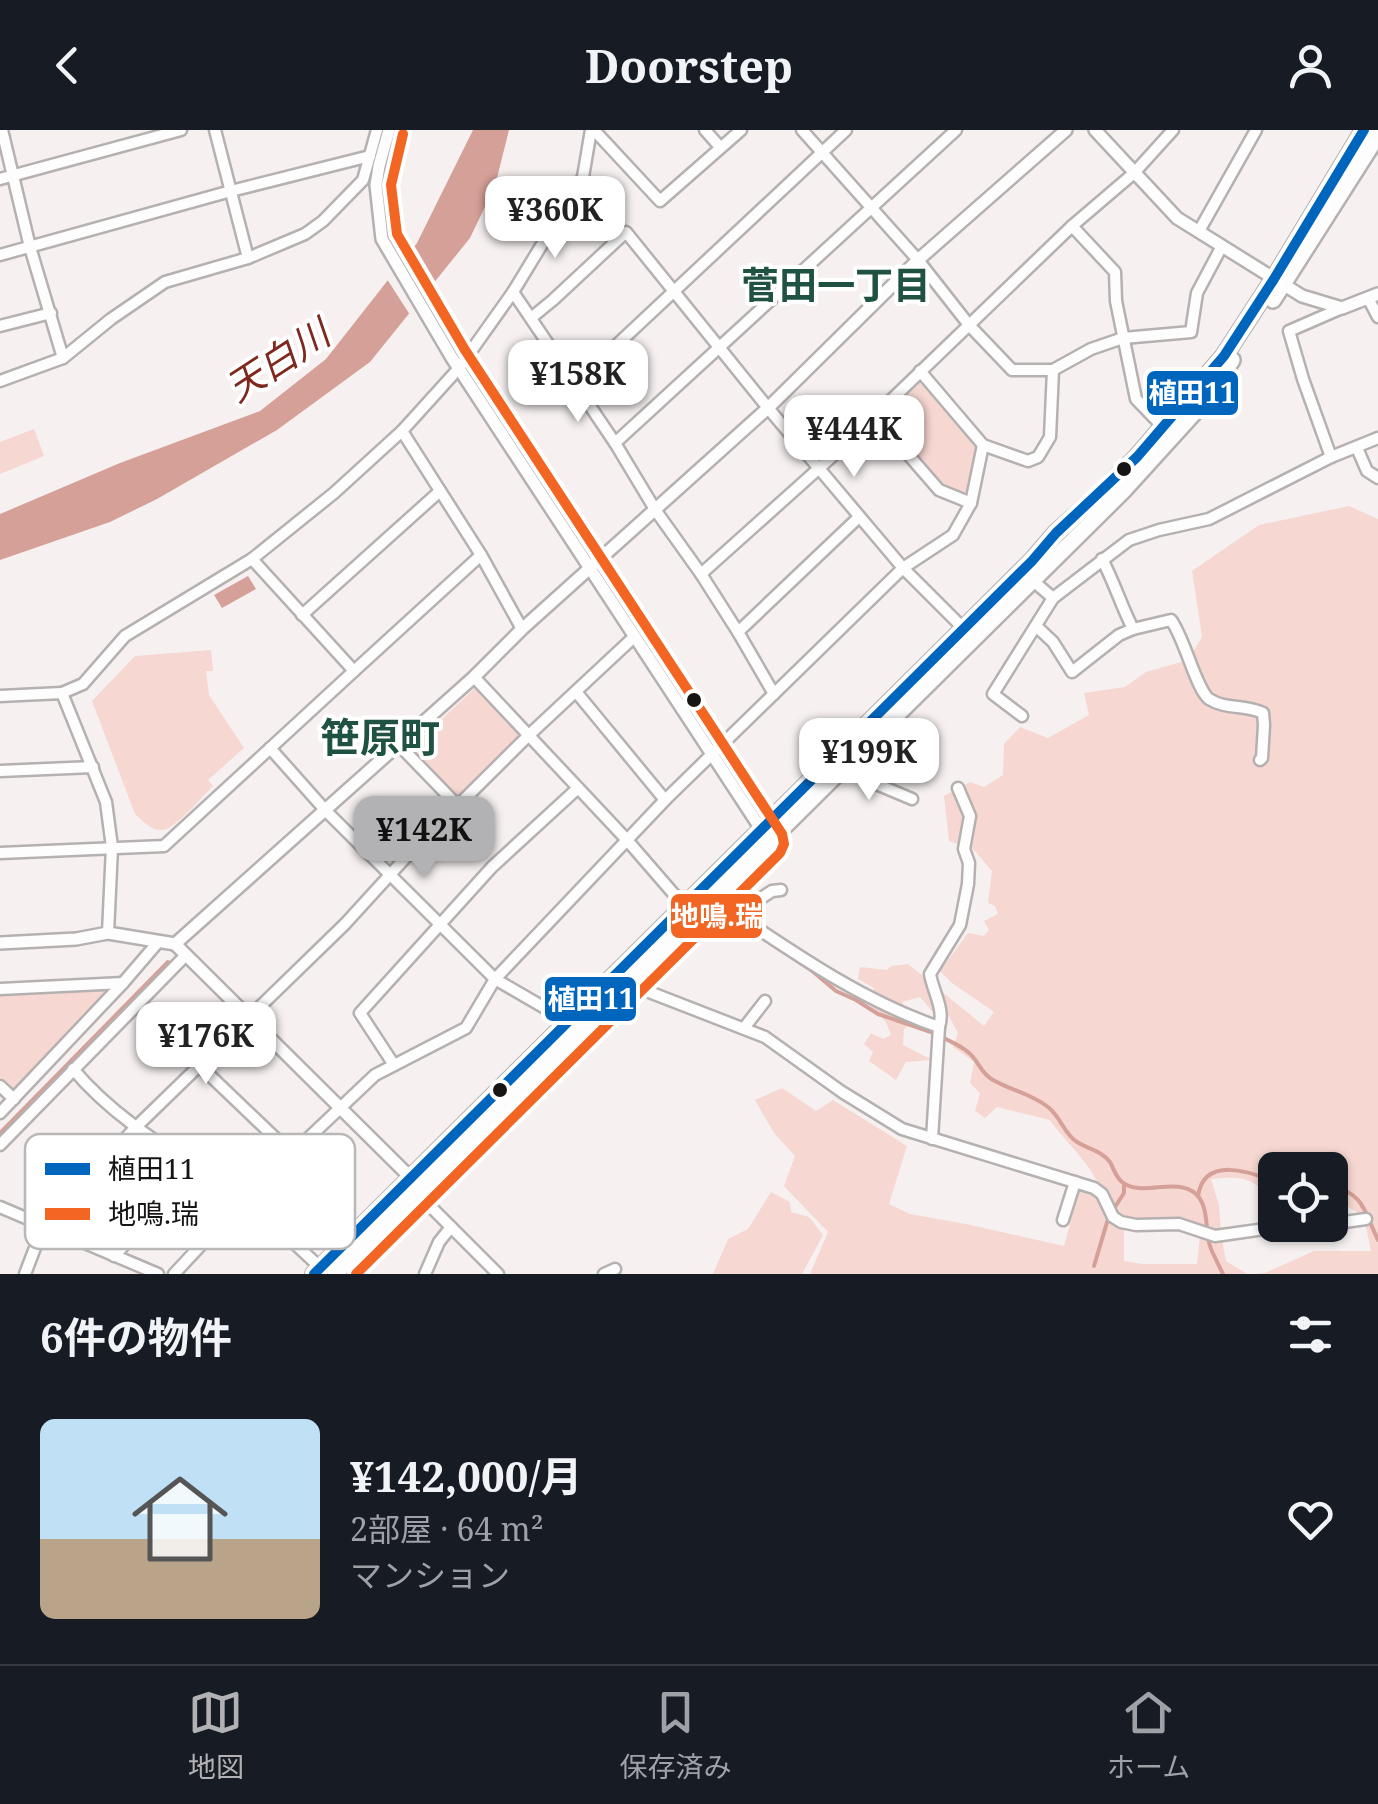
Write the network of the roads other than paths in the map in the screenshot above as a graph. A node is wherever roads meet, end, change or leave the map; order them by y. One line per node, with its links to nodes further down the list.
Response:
1 (2, 130): 21 (street)
2 (181, 130): 21 (street)
3 (215, 130): 22 (street)
4 (376, 130): 19 (street)
5 (389, 130): 44 (street)
6 (592, 130): 17 (street); 32 (street)
7 (705, 130): 17 (street)
8 (741, 130): 17 (street)
9 (802, 130): 18 (street)
10 (846, 130): 18 (street)
11 (956, 130): 23 (street)
12 (1066, 130): 30 (street)
13 (1095, 130): 20 (street)
14 (1173, 130): 20 (street)
15 (1256, 130): 25 (street)
16 (1373, 139): 31 (main road)
17 (720, 147)
18 (822, 152): 23 (street); 33 (street)
19 (370, 156): 22 (street); 29 (street)
20 (1134, 173): 24 (street); 25 (street)
21 (6, 177): 26 (street)
22 (230, 190): 26 (street); 29 (street)
23 (871, 209): 30 (street); 42 (street)
24 (1072, 226): 39 (street); 41 (street)
25 (1199, 231): 27 (street)
26 (30, 246): 28 (street); 36 (street)
27 (1222, 246): 31 (street); 41 (street)
28 (0, 254)
29 (248, 258): 43 (street)
30 (918, 260): 39 (street); 49 (street)
31 (1279, 281): 35 (street); 51 (main road); 70 (main road)
32 (512, 292): 38 (street); 44 (street)
33 (674, 293): 38 (street); 42 (street); 48 (street)
34 (1373, 296): 35 (street); 37 (street)
35 (1342, 308): 57 (street)
36 (51, 313): 40 (street); 43 (street)
37 (1378, 317)
38 (531, 318): 48 (street)
39 (969, 325): 45 (street); 46 (street)
40 (0, 326)
41 (1123, 338): 45 (street); 51 (street)
42 (719, 348): 49 (street); 54 (street)
43 (63, 358): 47 (street)
44 (456, 363): 52 (street); 67 (street)
45 (1053, 370): 55 (street)
46 (920, 372): 50 (street); 55 (street)
47 (0, 381)
48 (575, 384): 54 (street)
49 (768, 408): 58 (street); 62 (street)
50 (874, 414): 58 (street); 61 (street)
51 (1164, 428): 74 (main road)
52 (402, 432): 60 (street); 65 (street)
53 (1378, 438): 56 (street)
54 (615, 443): 62 (street)
55 (983, 445): 61 (street)
56 (1357, 448): 57 (street); 59 (street)
57 (1331, 457): 66 (street)
58 (818, 467): 63 (street); 69 (street)
59 (1378, 478)
60 (440, 491): 64 (street); 72 (street)
61 (971, 502): 68 (street)
62 (656, 511): 67 (street); 69 (street)
63 (859, 518): 68 (street); 77 (street)
64 (481, 554): 75 (street); 79 (street)
65 (252, 559): 72 (street); 82 (street)
66 (1102, 559): 71 (street); 76 (street)
67 (590, 568): 75 (street); 78 (street)
68 (903, 568): 74 (street); 83 (street)
69 (702, 574): 77 (street)
70 (1032, 580): 71 (street); 92 (main road)
71 (1053, 598): 73 (street)
72 (302, 616): 79 (street)
73 (1036, 626): 76 (street); 85 (street)
74 (964, 628): 100 (main road)
75 (522, 629): 80 (street)
76 (1132, 629): 90 (street)
77 (738, 632): 83 (street)
78 (634, 637): 81 (street); 89 (street)
79 (354, 671): 88 (street)
80 (474, 677): 86 (street); 87 (street)
81 (576, 692): 86 (street); 96 (street)
82 (62, 694): 84 (street); 91 (street)
83 (774, 694): 89 (street)
84 (0, 696)
85 (1022, 716)
86 (529, 735): 94 (street); 98 (street)
87 (399, 745): 98 (street); 99 (street)
88 (270, 748): 99 (street); 102 (street)
89 (712, 753): 96 (street); 100 (street)
90 (1260, 760)
91 (93, 766): 93 (street); 102 (street)
92 (846, 766): 97 (street); 100 (main road)
93 (0, 771)
94 (578, 788): 101 (street); 109 (street)
95 (958, 788): 122 (street)
96 (665, 800): 101 (street)
97 (912, 800)
98 (458, 806): 104 (street)
99 (326, 810): 104 (street); 113 (street)
100 (766, 836): 106 (main road); 107 (main road)
101 (627, 840): 107 (street); 115 (street)
102 (112, 847): 103 (street); 110 (street)
103 (0, 853)
104 (389, 875): 109 (street); 120 (street)
105 (781, 890): 108 (street)
106 (712, 898): 108 (street); 117 (main road)
107 (684, 907): 121 (main road)
108 (736, 914): 122 (street)
109 (441, 925): 115 (street); 125 (street)
110 (108, 932): 111 (street); 112 (street)
111 (160, 941): 113 (street); 116 (street)
112 (0, 943)
113 (175, 944): 114 (street)
114 (186, 955): 120 (street); 126 (street)
115 (495, 980): 121 (street); 125 (street)
116 (123, 983): 118 (street); 128 (street)
117 (626, 983): 123 (street); 139 (main road)
118 (0, 990)
119 (764, 1001): 123 (street)
120 (248, 1018): 124 (street); 129 (street)
121 (569, 1022): 139 (main road)
122 (939, 1027): 136 (street)
123 (744, 1028): 136 (street)
124 (199, 1065): 131 (street); 134 (street)
125 (394, 1065): 129 (street)
126 (73, 1070): 131 (street); 137 (street)
127 (0, 1086): 128 (street)
128 (14, 1100): 130 (street)
129 (339, 1109): 135 (street); 139 (street)
130 (0, 1113)
131 (136, 1128): 132 (street); 133 (street)
132 (130, 1134)
133 (145, 1134)
134 (271, 1134)
135 (313, 1134)
136 (932, 1139): 138 (street)
137 (0, 1145)
138 (1076, 1182): 143 (street); 146 (street)
139 (414, 1185): 145 (street); 147 (main road)
140 (0, 1207): 141 (street)
141 (25, 1219)
142 (1366, 1219): 144 (street)
143 (1064, 1220)
144 (1348, 1222)
145 (451, 1228): 159 (street); 160 (street)
146 (1258, 1230)
147 (355, 1242)
148 (35, 1249): 156 (street)
149 (97, 1249): 154 (street)
150 (121, 1249): 154 (street)
151 (198, 1249): 158 (street)
152 (298, 1249): 155 (street)
153 (348, 1249): 155 (main road)
154 (114, 1256): 157 (street)
155 (324, 1272)
156 (25, 1274)
157 (158, 1274)
158 (174, 1274)
159 (425, 1274)
160 (498, 1274)

